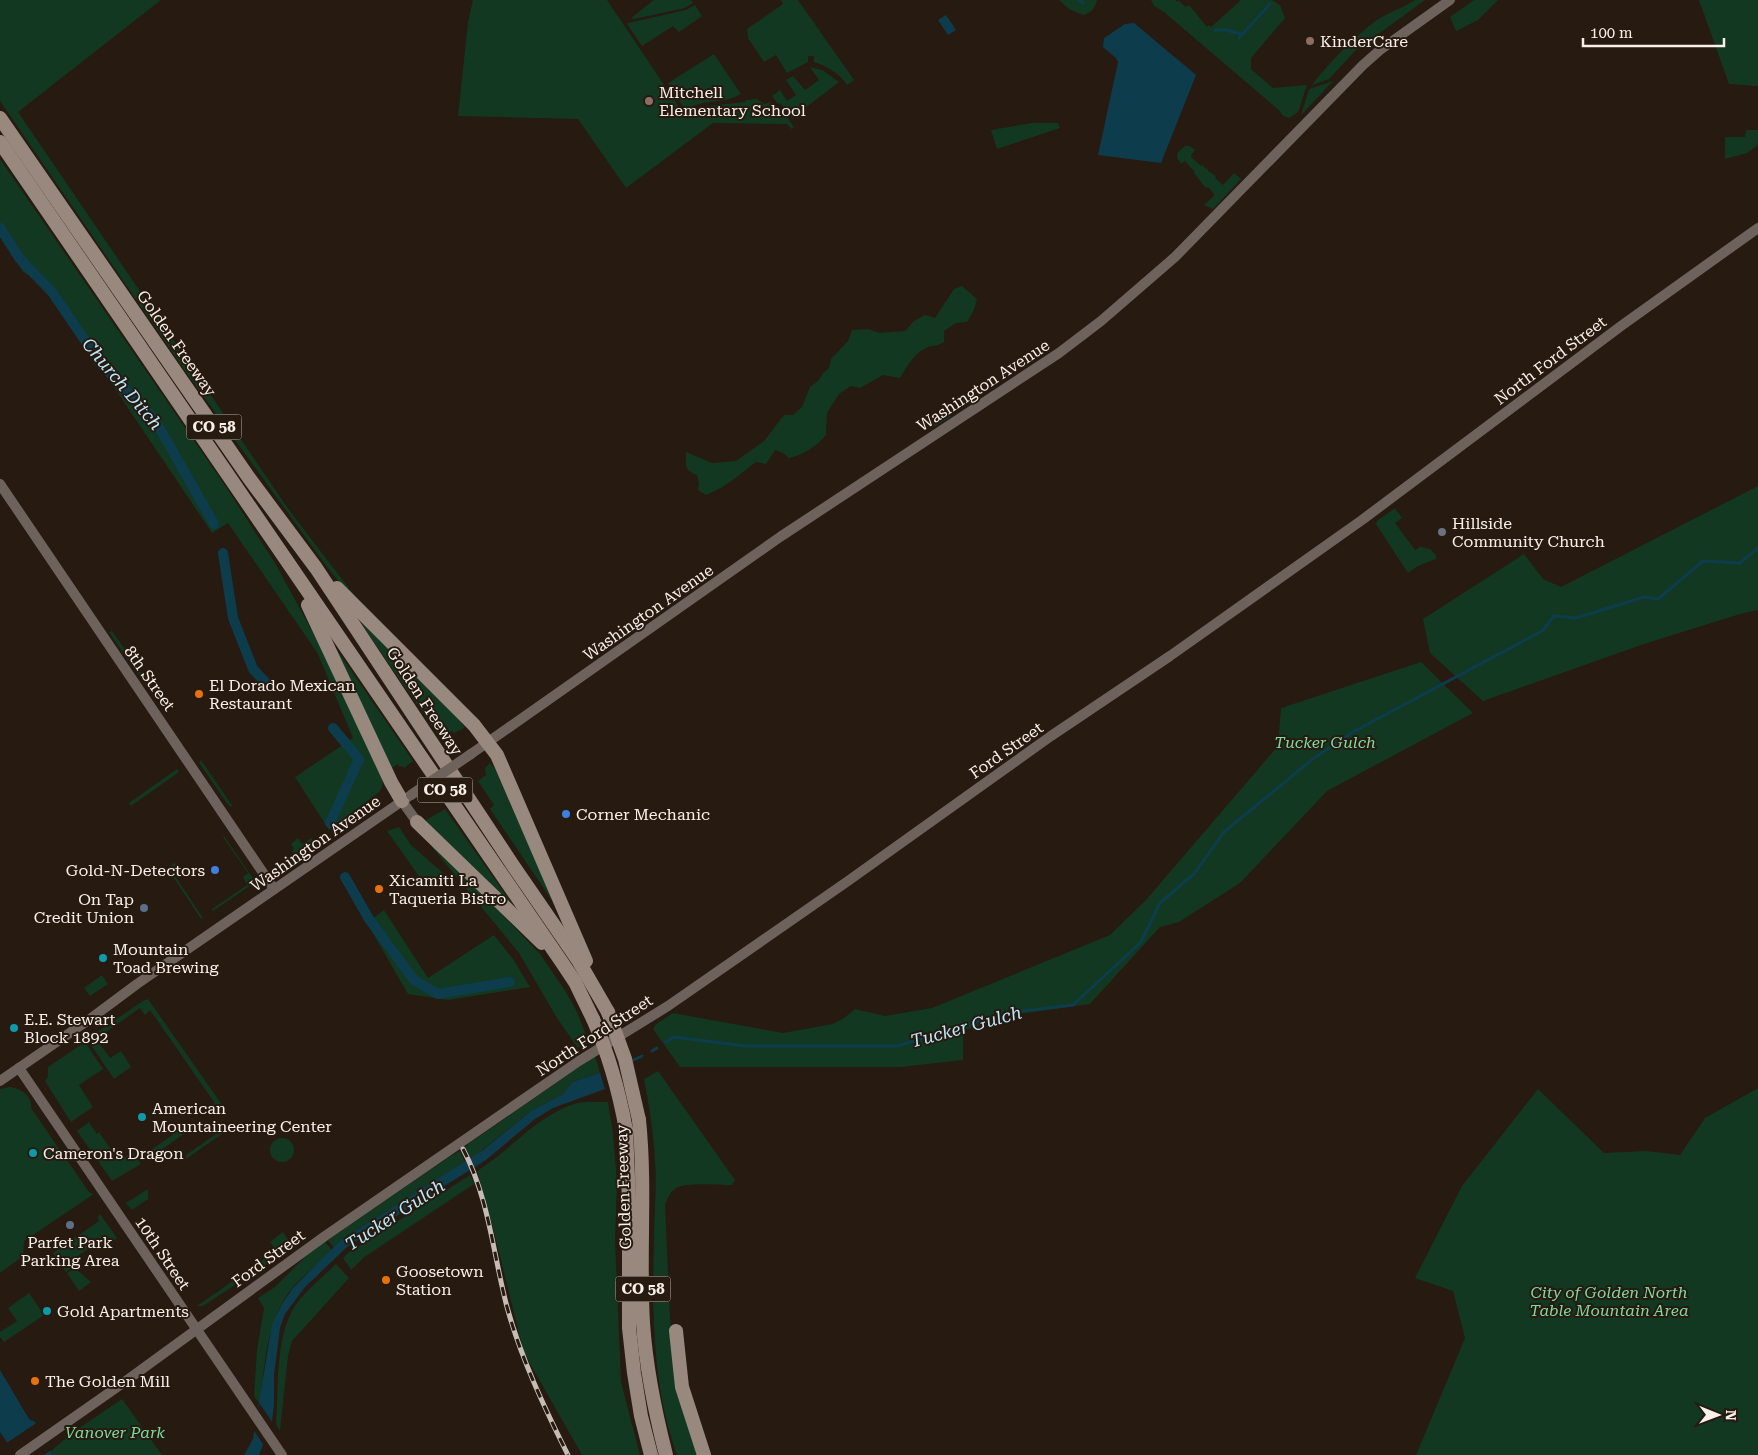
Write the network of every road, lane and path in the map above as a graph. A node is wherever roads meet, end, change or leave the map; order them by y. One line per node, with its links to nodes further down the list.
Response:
1 (1450, 0): 9 (street, Washington Avenue)
2 (0, 118): 8 (highway, Golden Freeway / CO 58)
3 (0, 142): 7 (highway, Golden Freeway / CO 58)
4 (1758, 228): 6 (street, North Ford Street)
5 (0, 484): 12 (street, 8th Street)
6 (1362, 520): 14 (street, Ford Street)
7 (290, 566): 10 (highway); 13 (highway, Golden Freeway / CO 58)
8 (316, 568): 9 (highway); 15 (highway, Golden Freeway / CO 58)
9 (488, 742): 10 (street, Washington Avenue, bridge); 15 (highway)
10 (406, 798): 11 (street); 12 (street, Washington Avenue)
11 (417, 822): 13 (highway)
12 (274, 889): 16 (street, Washington Avenue)
13 (563, 964): 23 (highway, Golden Freeway / CO 58, bridge)
14 (668, 1006): 18 (street, North Ford Street)
15 (608, 1012): 24 (highway, Golden Freeway / CO 58, bridge)
16 (19, 1068): 17 (street, Washington Avenue); 19 (street, 10th Street)
17 (0, 1081)
18 (538, 1090): 19 (street, Ford Street)
19 (197, 1329): 21 (street, Ford Street); 22 (street, 10th Street)
20 (676, 1332): 25 (highway)
21 (20, 1455)
22 (282, 1455)
23 (652, 1455)
24 (666, 1455)
25 (704, 1455)

